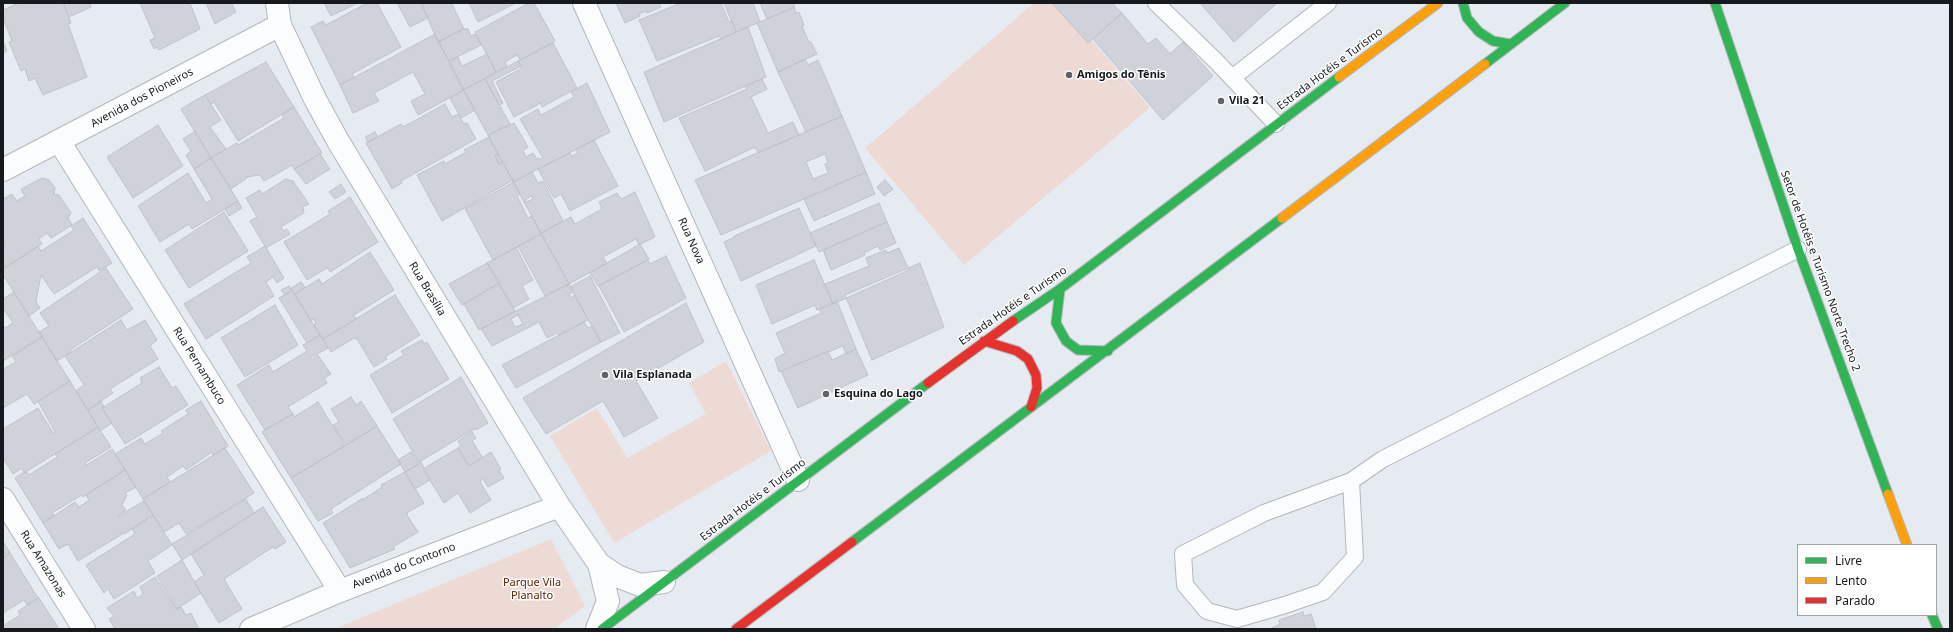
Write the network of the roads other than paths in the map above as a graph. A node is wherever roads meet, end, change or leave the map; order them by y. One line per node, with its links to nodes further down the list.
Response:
1 (277, 3): 9 (street, Rua Brasília)
2 (584, 3): 20 (street, Rua Nova)
3 (1156, 3): 11 (lane)
4 (1328, 3): 11 (lane)
5 (1438, 3): 12 (main road, Estrada Hotéis e Turismo)
6 (1463, 3): 10 (main road)
7 (1565, 3): 10 (main road)
8 (1715, 3): 15 (main road, Setor de Hotéis e Turismo Norte Trecho 2)
9 (280, 25): 13 (street, Avenida dos Pioneiros); 23 (street, Rua Brasília)
10 (1510, 44): 18 (main road)
11 (1232, 78): 12 (lane)
12 (1276, 124): 16 (main road, Estrada Hotéis e Turismo)
13 (59, 141): 14 (street, Avenida dos Pioneiros); 27 (street, Rua Pernambuco)
14 (3, 170)
15 (1798, 249): 21 (lane); 24 (main road, Setor de Hotéis e Turismo Norte Trecho 2)
16 (1060, 289): 17 (main road, Estrada Hotéis e Turismo); 18 (main road)
17 (984, 341): 19 (main road); 20 (main road, Estrada Hotéis e Turismo)
18 (1108, 351): 19 (main road)
19 (1031, 407): 33 (main road)
20 (798, 480): 26 (main road, Estrada Hotéis e Turismo)
21 (1351, 481): 21 (lane)
22 (3, 499): 29 (street, Rua Amazonas)
23 (558, 506): 25 (street, Rua Brasília); 27 (street, Avenida do Contorno)
24 (1907, 544)
25 (599, 564): 26 (street, Rua Brasília); 31 (street, Rua Brasília)
26 (664, 582): 32 (main road, Estrada Hotéis e Turismo)
27 (340, 591): 30 (street, Avenida do Contorno)
28 (1932, 616): 34 (main road)
29 (84, 629)
30 (251, 629)
31 (597, 629)
32 (602, 629)
33 (736, 629)
34 (1938, 629)

